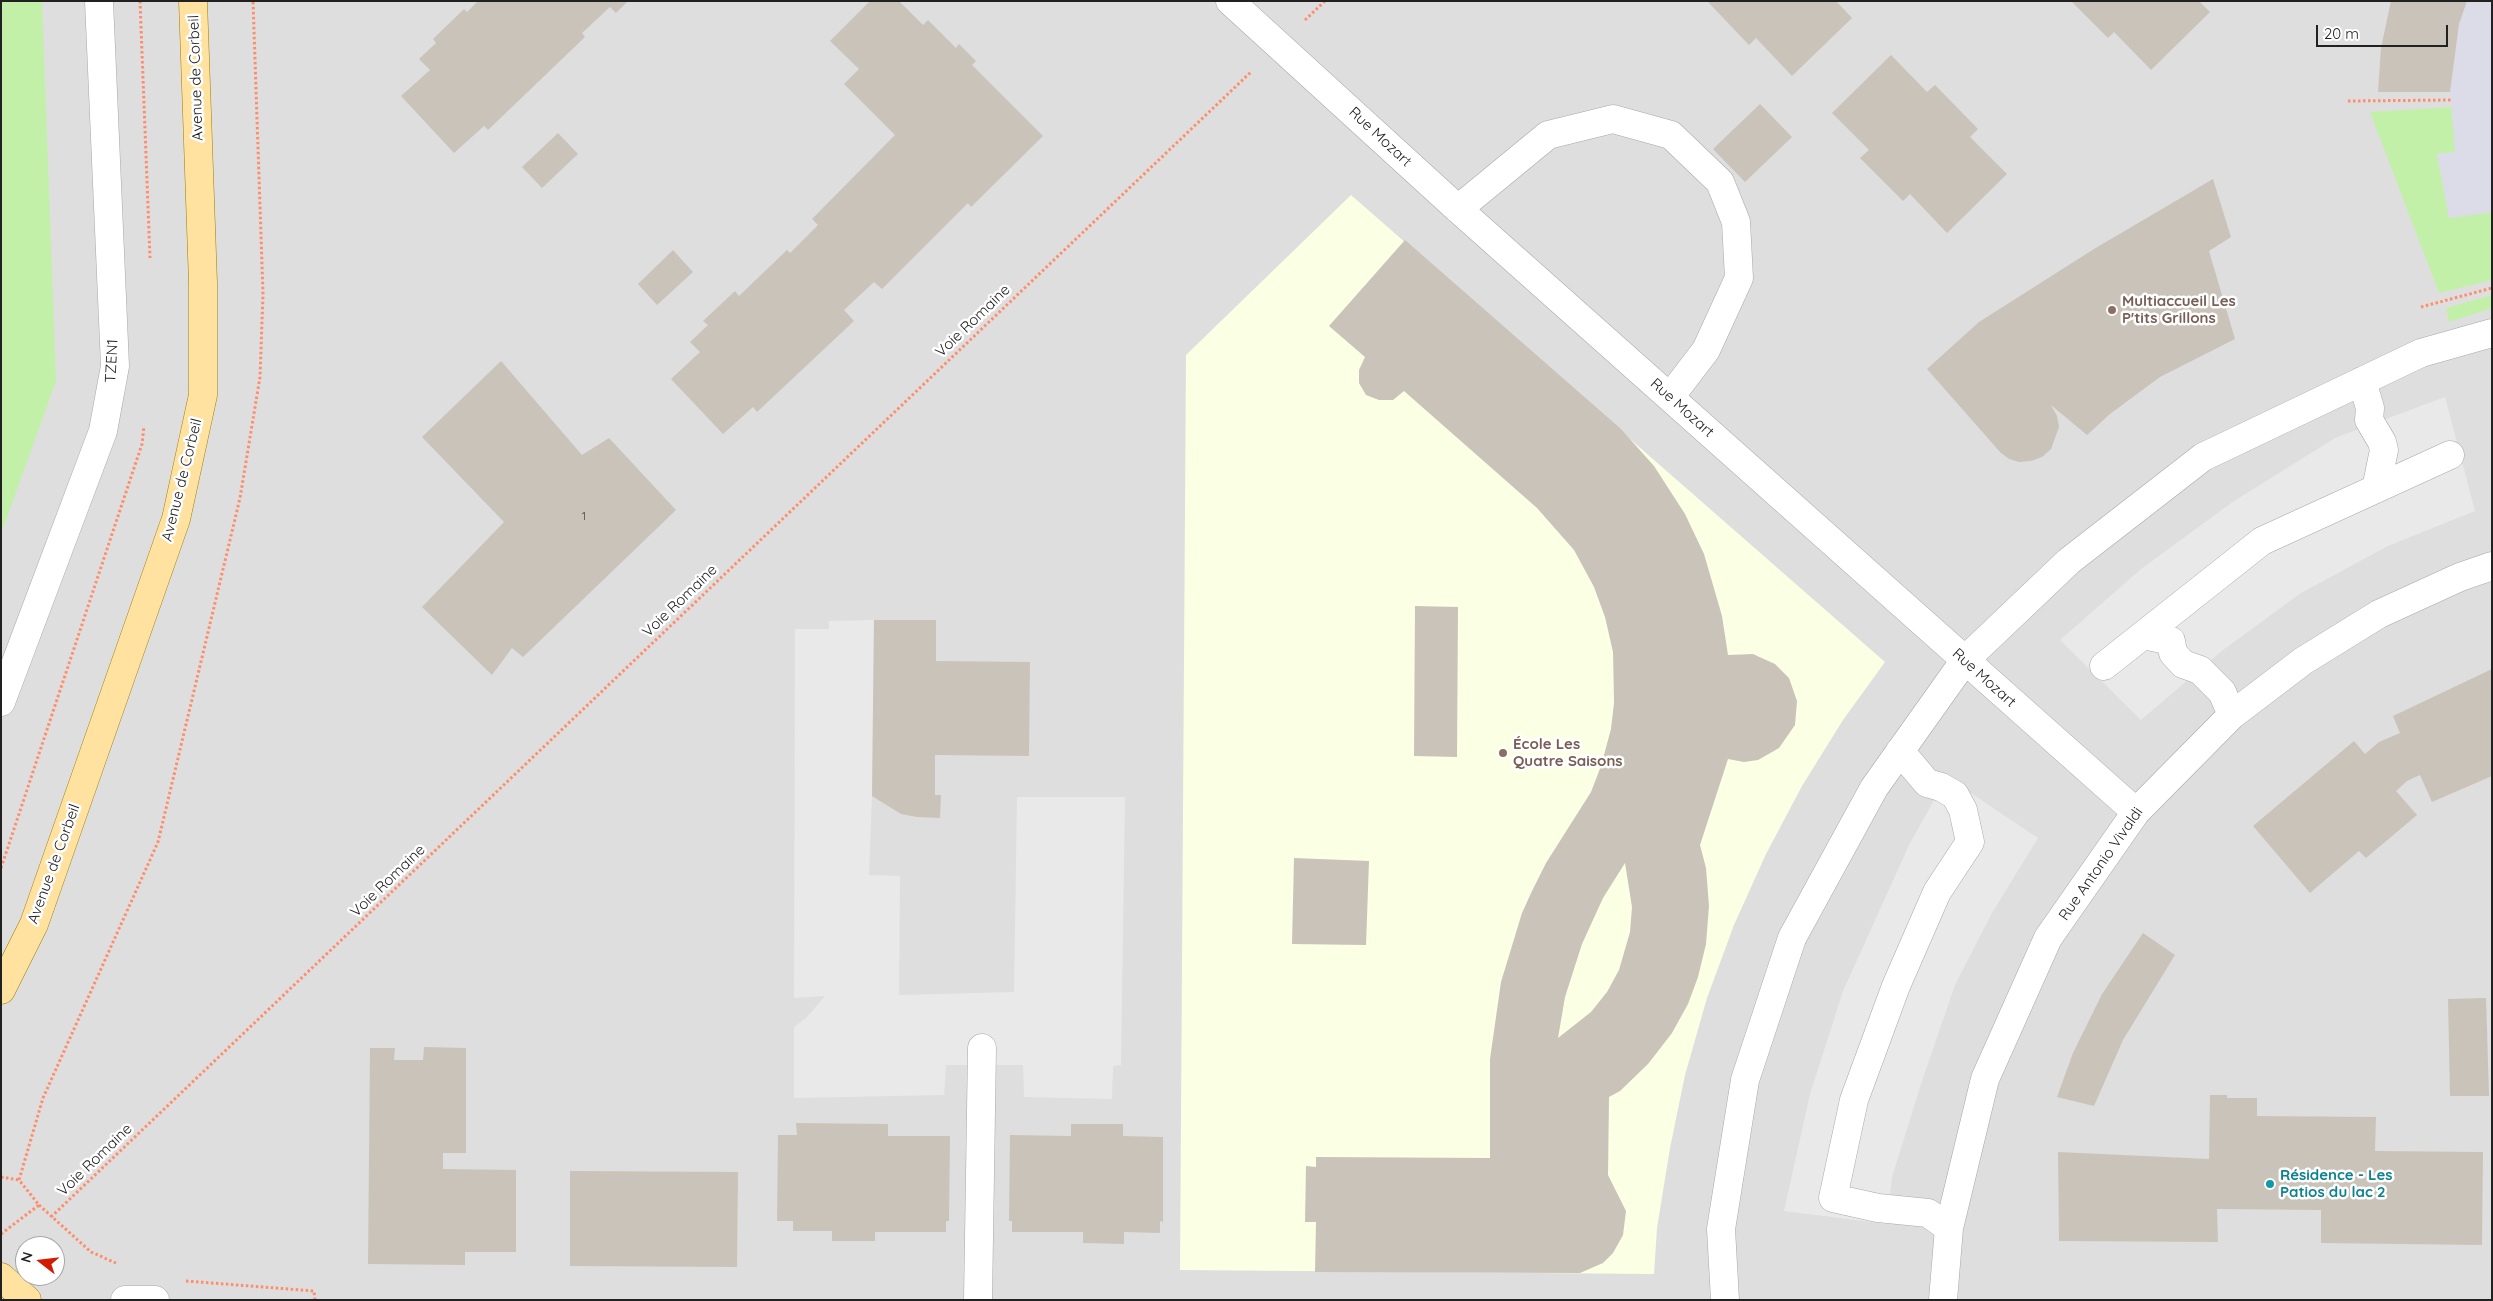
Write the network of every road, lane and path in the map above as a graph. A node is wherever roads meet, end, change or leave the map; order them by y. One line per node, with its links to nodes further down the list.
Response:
1 (99, 1): 21 (street, TZEN1)
2 (193, 1): 25 (main road, Avenue de Corbeil)
3 (253, 1): 28 (path)
4 (1230, 1): 6 (street, Rue Mozart)
5 (1325, 1): 6 (path, Voie Romaine)
6 (1280, 45): 9 (street, Rue Mozart); 30 (path, Voie Romaine)
7 (2451, 100): 8 (path)
8 (2348, 101)
9 (1458, 209): 14 (street, Rue Mozart); 14 (street)
10 (2492, 288): 11 (path)
11 (2421, 308)
12 (2492, 333): 13 (street)
13 (2362, 381): 16 (street); 19 (street)
14 (1670, 397): 19 (street, Rue Mozart)
15 (2450, 454): 16 (street)
16 (2376, 489): 18 (street)
17 (2492, 566): 22 (street, Rue Antonio Vivaldi)
18 (2144, 635): 20 (street); 22 (street)
19 (1964, 660): 23 (street); 24 (street, Rue Mozart)
20 (2104, 666)
21 (1, 702)
22 (2232, 715): 24 (street, Rue Antonio Vivaldi)
23 (1900, 751): 31 (street); 40 (street)
24 (2136, 812): 31 (street, Rue Antonio Vivaldi)
25 (1, 990)
26 (982, 1048): 39 (street)
27 (1, 1177): 28 (path)
28 (19, 1180): 29 (path)
29 (39, 1205): 30 (path); 32 (path)
30 (51, 1217): 33 (path)
31 (1949, 1228): 41 (street, Rue Antonio Vivaldi)
32 (1, 1234)
33 (117, 1263)
34 (1, 1277): 35 (main road)
35 (27, 1300)
36 (125, 1300): 37 (street)
37 (154, 1300): 38 (path)
38 (315, 1300)
39 (978, 1300)
40 (1726, 1300)
41 (1943, 1300)

